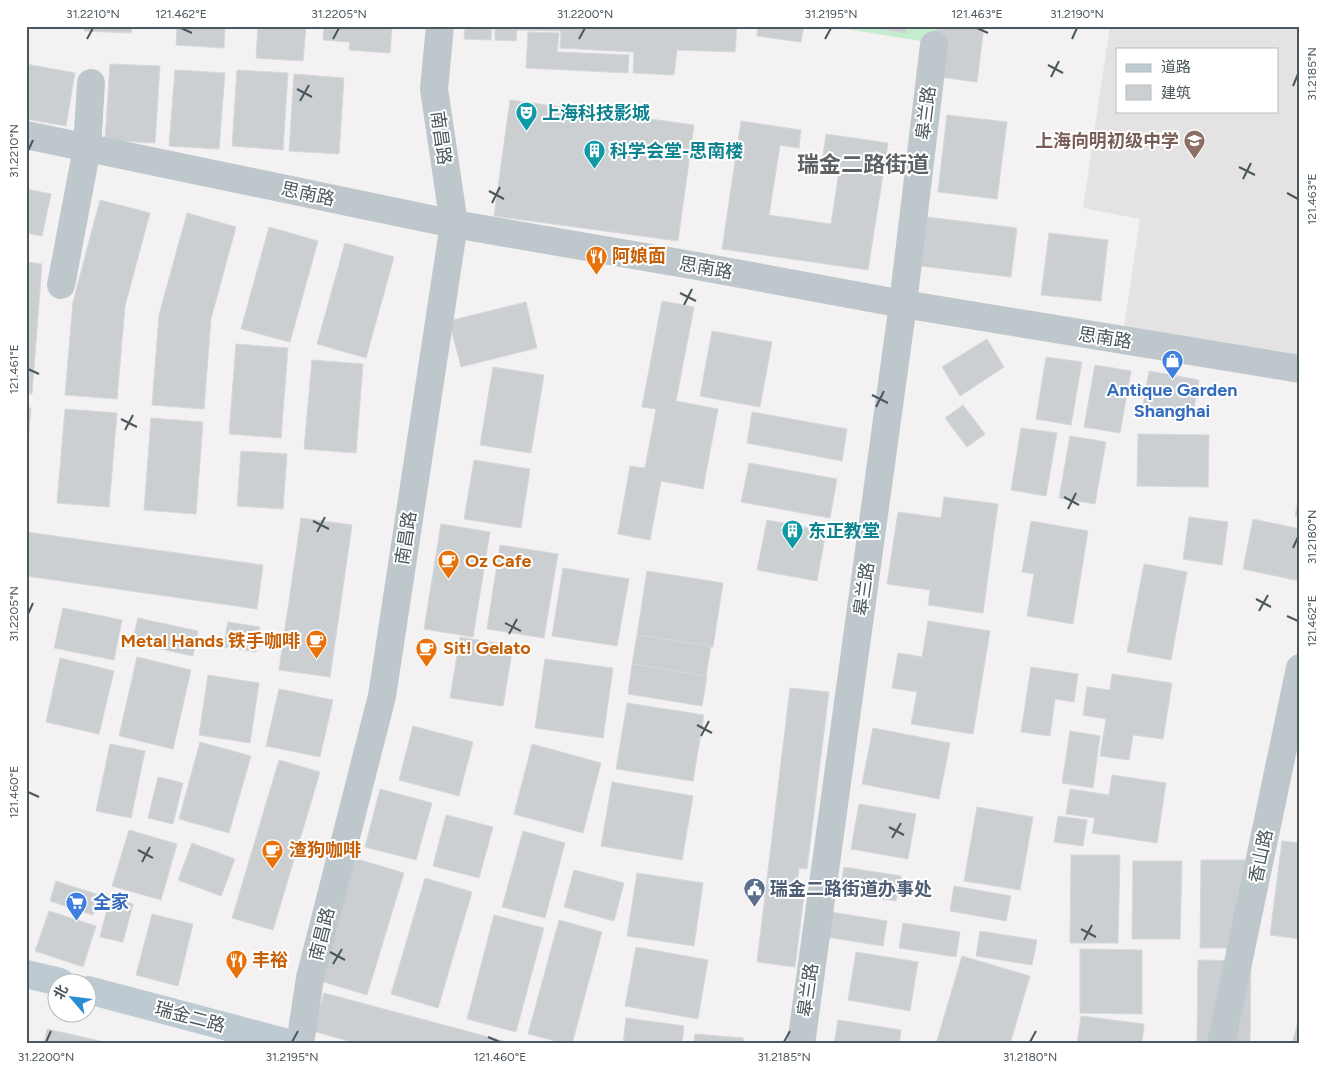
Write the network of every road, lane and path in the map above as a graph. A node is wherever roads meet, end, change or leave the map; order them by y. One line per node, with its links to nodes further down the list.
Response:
1 (440, 26): 6 (street, 南昌路)
2 (934, 45): 8 (street, 皋兰路)
3 (91, 83): 5 (street)
4 (26, 136): 5 (street, 思南路)
5 (87, 148): 6 (street, 思南路); 7 (street)
6 (454, 224): 8 (street, 思南路); 15 (street, 南昌路)
7 (61, 286)
8 (903, 304): 9 (street, 思南路); 16 (street, 皋兰路)
9 (1300, 370)
10 (1300, 668): 17 (street, 香山路)
11 (26, 974): 12 (main road)
12 (48, 979)
13 (98, 993): 14 (main road, 瑞金二路)
14 (292, 1044)
15 (300, 1044)
16 (801, 1044)
17 (1221, 1044)

